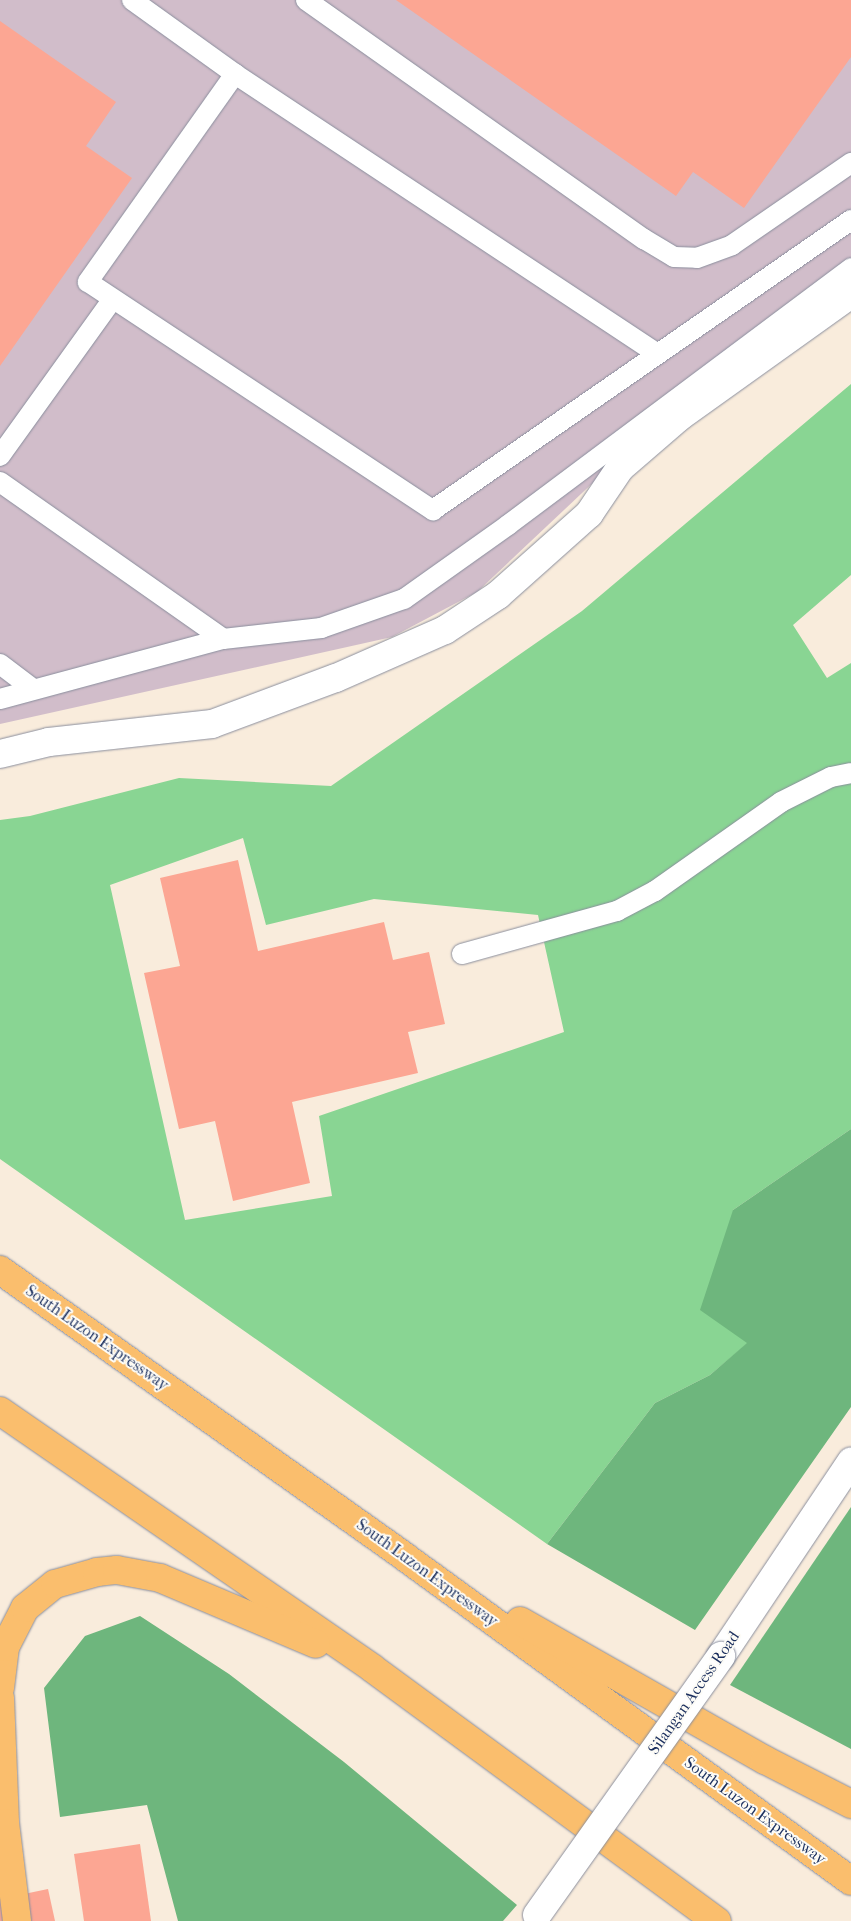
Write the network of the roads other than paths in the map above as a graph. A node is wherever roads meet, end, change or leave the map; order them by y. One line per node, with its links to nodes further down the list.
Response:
1 (132, 0): 3 (lane)
2 (306, 0): 4 (lane)
3 (236, 74): 8 (lane); 9 (lane)
4 (851, 163)
5 (851, 220): 9 (lane)
6 (851, 268): 12 (lane)
7 (851, 294): 16 (street)
8 (113, 299): 9 (lane); 10 (lane)
9 (656, 353)
10 (0, 456)
11 (0, 482): 12 (lane)
12 (222, 639): 14 (lane)
13 (0, 664): 14 (lane)
14 (33, 689): 15 (lane)
15 (0, 698)
16 (0, 754)
17 (851, 772): 18 (lane)
18 (462, 954)
19 (0, 1270): 22 (highway, South Luzon Expressway)
20 (0, 1411): 23 (highway)
21 (851, 1462): 28 (street, Silangan Access Road, bridge)
22 (405, 1556): 26 (highway); 27 (highway, South Luzon Expressway)
23 (372, 1668): 24 (highway); 30 (highway)
24 (0, 1688)
25 (0, 1698): 29 (highway)
26 (851, 1804)
27 (851, 1881)
28 (535, 1918)
29 (17, 1921)
30 (717, 1921)

